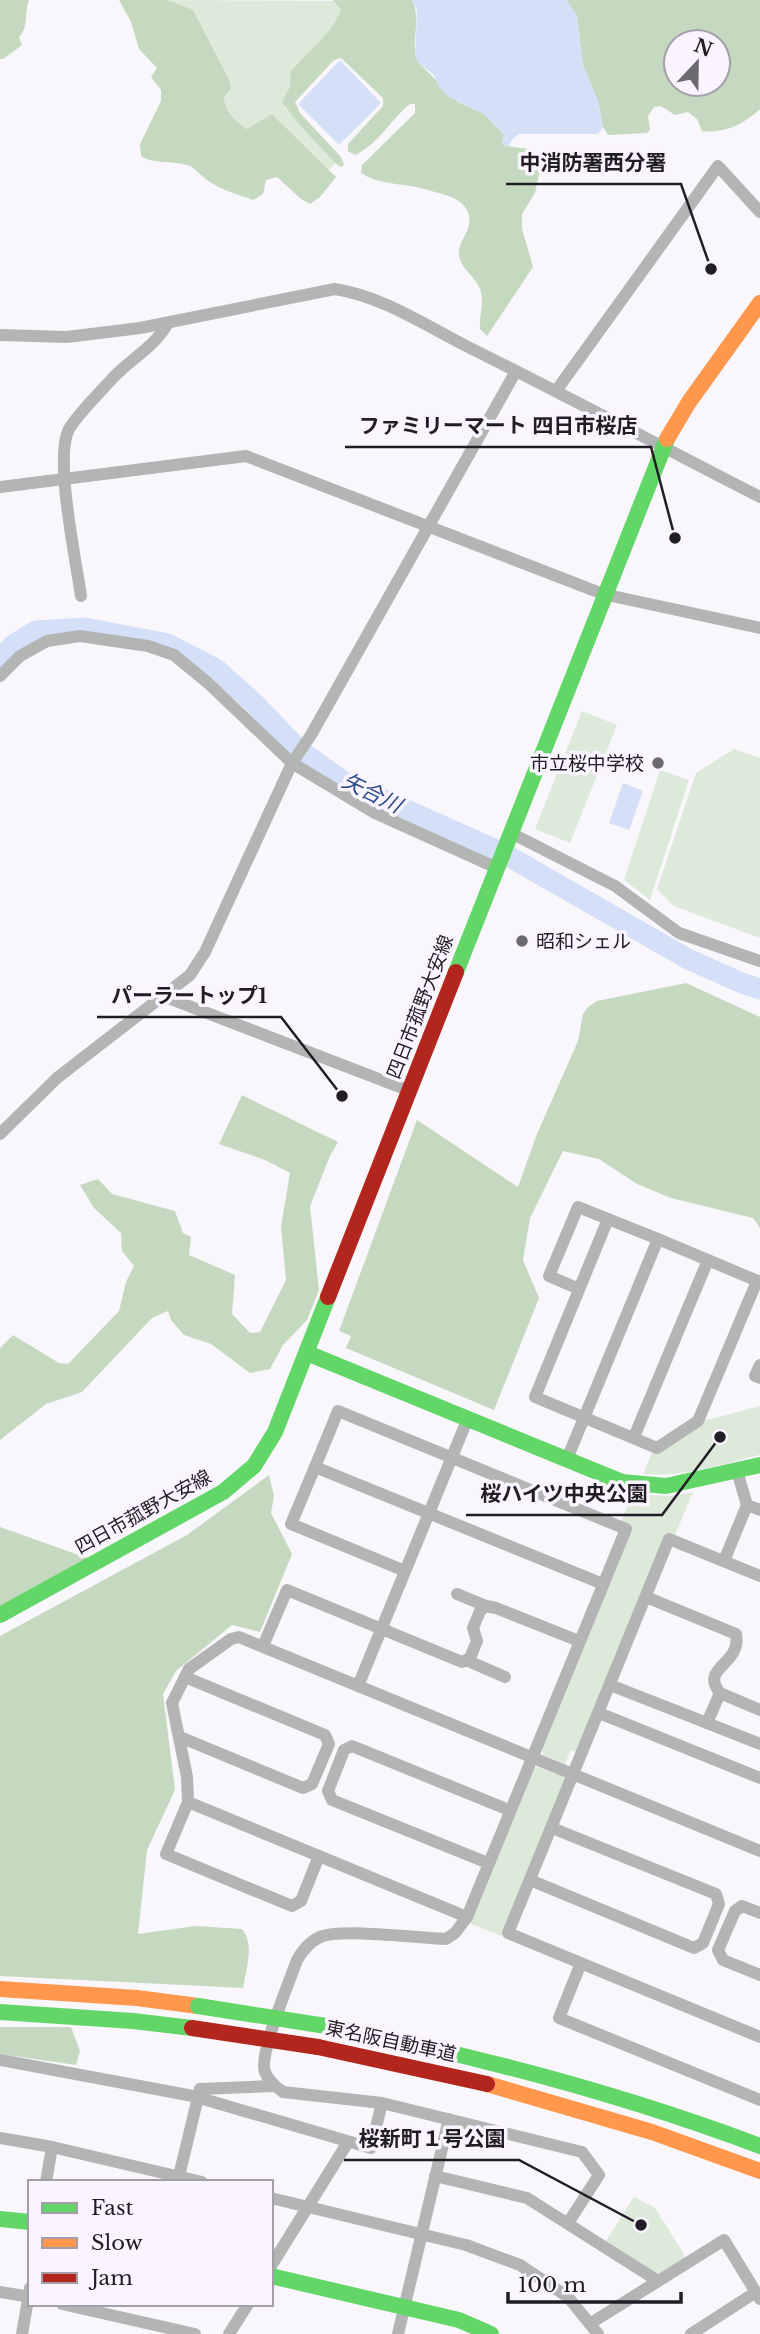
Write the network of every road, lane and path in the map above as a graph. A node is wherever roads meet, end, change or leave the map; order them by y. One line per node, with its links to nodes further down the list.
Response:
1 (760, 212): 6 (street)
2 (760, 303): 7 (main road, 四日市菰野大安線)
3 (168, 323): 4 (street); 5 (street); 8 (street)
4 (0, 335)
5 (516, 371): 6 (street); 11 (street)
6 (556, 391): 7 (street)
7 (662, 448): 10 (street); 12 (main road, 四日市菰野大安線)
8 (64, 478): 9 (street); 11 (street); 13 (street)
9 (0, 487)
10 (760, 497)
11 (428, 526): 12 (street); 16 (street)
12 (603, 594): 14 (street); 17 (main road, 四日市菰野大安線)
13 (81, 596)
14 (760, 628)
15 (0, 676): 16 (street)
16 (292, 764): 18 (street); 20 (street)
17 (510, 835): 18 (main road, 四日市菰野大安線); 19 (street)
18 (496, 868): 21 (main road, 四日市菰野大安線)
19 (760, 961)
20 (163, 996): 21 (street); 22 (street)
21 (410, 1091): 28 (main road, 四日市菰野大安線)
22 (0, 1135)
23 (608, 1219): 24 (street); 27 (street); 27 (street)
24 (658, 1240): 25 (street); 32 (street)
25 (708, 1260): 26 (street); 33 (street)
26 (759, 1281): 33 (street)
27 (579, 1289): 32 (street)
28 (307, 1353): 31 (main road); 48 (main road, 四日市菰野大安線)
29 (760, 1365): 30 (street)
30 (760, 1378)
31 (468, 1418): 34 (street); 35 (main road)
32 (585, 1418): 33 (street); 35 (street)
33 (634, 1437)
34 (452, 1458): 37 (street); 40 (street); 44 (street)
35 (567, 1459): 38 (main road)
36 (760, 1465): 38 (main road)
37 (315, 1466): 40 (street); 42 (street)
38 (737, 1471): 39 (street)
39 (754, 1507): 41 (street)
40 (429, 1513): 42 (street); 44 (street)
41 (724, 1561): 43 (street); 46 (street)
42 (405, 1571): 49 (street)
43 (760, 1576)
44 (603, 1584): 50 (street)
45 (457, 1594): 47 (street)
46 (646, 1597): 55 (street); 57 (street)
47 (486, 1606): 50 (street); 52 (street)
48 (0, 1615)
49 (382, 1629): 51 (street); 52 (street); 56 (street)
50 (579, 1641): 65 (street)
51 (263, 1646): 53 (street); 56 (street)
52 (466, 1660): 54 (street)
53 (185, 1677): 61 (street); 62 (street)
54 (505, 1677)
55 (610, 1685): 59 (street); 60 (street)
56 (358, 1686): 65 (street)
57 (720, 1693): 58 (street); 60 (street)
58 (760, 1710)
59 (599, 1713): 66 (street); 67 (street)
60 (707, 1723): 63 (street)
61 (180, 1737): 68 (street); 70 (street)
62 (329, 1744): 64 (street); 68 (street)
63 (760, 1744)
64 (344, 1750): 69 (street); 71 (street)
65 (531, 1758): 66 (street); 71 (street)
66 (573, 1775): 72 (street); 73 (street)
67 (760, 1778)
68 (312, 1784): 69 (street)
69 (328, 1791): 75 (street)
70 (188, 1802): 74 (street); 74 (street)
71 (509, 1810): 75 (street)
72 (552, 1828): 76 (street); 77 (street)
73 (760, 1851)
74 (319, 1856): 80 (street)
75 (488, 1863): 80 (street)
76 (530, 1880): 81 (street); 83 (street)
77 (719, 1904): 78 (street); 81 (street)
78 (735, 1911): 79 (street); 82 (street)
79 (760, 1913)
80 (467, 1917): 89 (street)
81 (703, 1943): 82 (street)
82 (718, 1950): 84 (street)
83 (581, 1963): 87 (street); 91 (street)
84 (760, 1975)
85 (0, 1989): 96 (main road, 東名阪自動車道, bridge)
86 (0, 2012): 98 (main road, 東名阪自動車道, bridge)
87 (760, 2037)
88 (0, 2060): 90 (street)
89 (274, 2085): 90 (street); 92 (street)
90 (199, 2098): 95 (street); 99 (street)
91 (760, 2100)
92 (382, 2103): 93 (street); 95 (street)
93 (449, 2119): 100 (street); 107 (street)
94 (0, 2138): 97 (street)
95 (348, 2142): 104 (street)
96 (760, 2146)
97 (52, 2147): 99 (street); 101 (street)
98 (760, 2171)
99 (179, 2176): 102 (street)
100 (435, 2176): 107 (street); 108 (street)
101 (46, 2180)
102 (194, 2180)
103 (273, 2198): 104 (street)
104 (308, 2207): 108 (street); 109 (street)
105 (0, 2218): 106 (main road)
106 (28, 2222)
107 (568, 2223): 111 (street)
108 (422, 2234): 118 (street); 119 (street)
109 (273, 2263)
110 (273, 2276): 118 (main road)
111 (658, 2281): 114 (street); 119 (street)
112 (0, 2292): 113 (street)
113 (28, 2294)
114 (758, 2295): 125 (street)
115 (28, 2300): 120 (street)
116 (71, 2306): 121 (street)
117 (247, 2306): 122 (street)
118 (404, 2307): 123 (street); 124 (main road)
119 (595, 2328)
120 (22, 2334)
121 (195, 2334)
122 (229, 2334)
123 (398, 2334)
124 (491, 2334)
125 (691, 2334)

